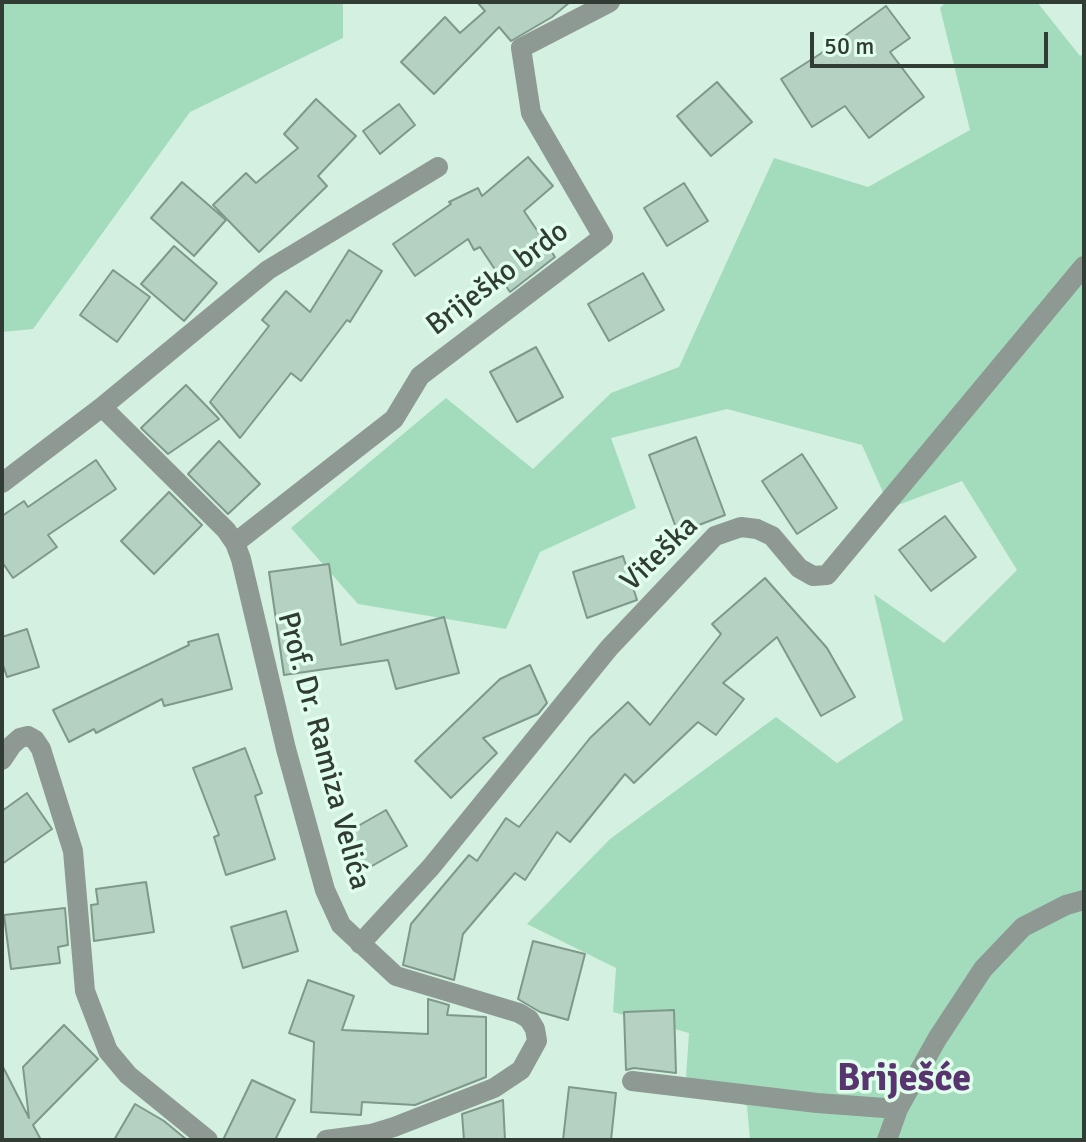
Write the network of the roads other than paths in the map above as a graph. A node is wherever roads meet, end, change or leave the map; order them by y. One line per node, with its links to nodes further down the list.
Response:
1 (610, 2): 6 (street, Briješko brdo)
2 (438, 167): 4 (street)
3 (1084, 266): 9 (street, Viteška)
4 (102, 407): 5 (street); 6 (street, Prof. Dr. Ramiza Velića)
5 (2, 483)
6 (235, 543): 9 (street, Prof. Dr. Ramiza Velića)
7 (2, 760): 12 (street)
8 (1084, 900): 11 (street)
9 (360, 944): 13 (street, Prof. Dr. Ramiza Velića)
10 (632, 1081): 11 (street)
11 (898, 1109): 14 (street)
12 (208, 1140)
13 (326, 1140)
14 (887, 1140)

